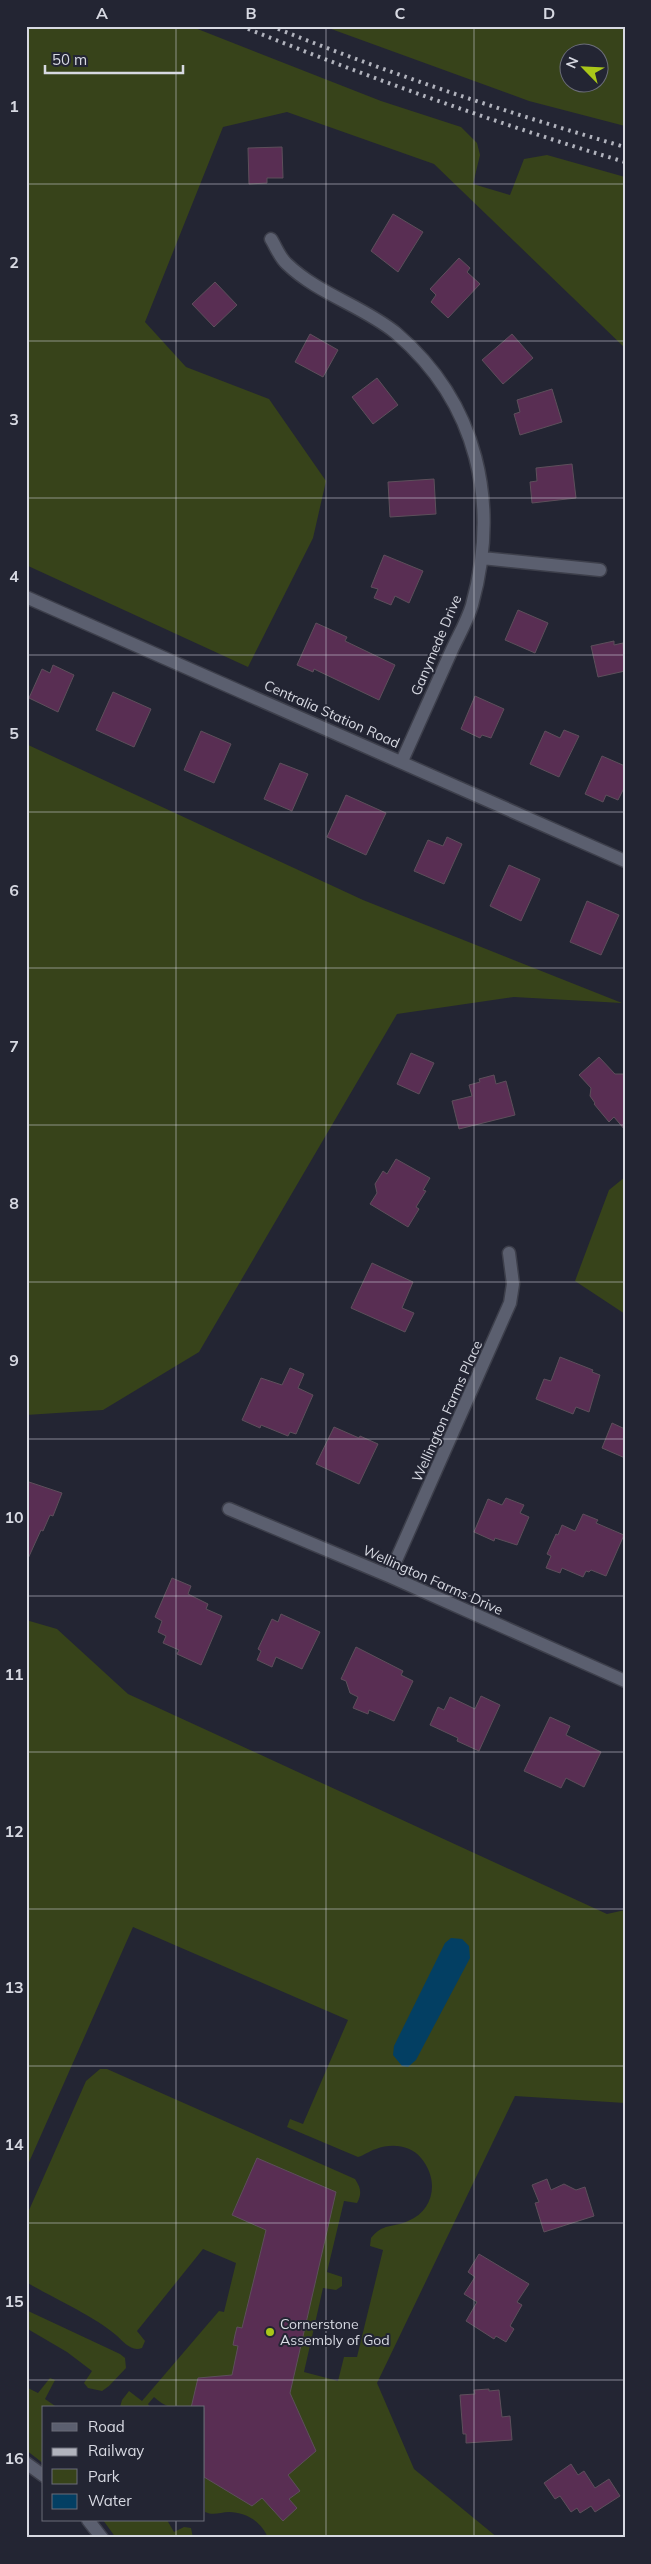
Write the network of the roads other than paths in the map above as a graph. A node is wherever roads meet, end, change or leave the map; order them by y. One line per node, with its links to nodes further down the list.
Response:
1 (271, 239): 2 (street, Ganymede Drive)
2 (482, 558): 3 (street); 5 (street, Ganymede Drive)
3 (600, 570)
4 (26, 597): 5 (street, Centralia Station Road)
5 (402, 761): 6 (street, Centralia Station Road)
6 (625, 861)
7 (509, 1253): 9 (street, Wellington Farms Place)
8 (229, 1509): 9 (street, Wellington Farms Drive)
9 (389, 1576): 10 (street, Wellington Farms Drive)
10 (625, 1681)
11 (26, 2463): 12 (street)
12 (42, 2475)
13 (90, 2522): 14 (street)
14 (102, 2538)

